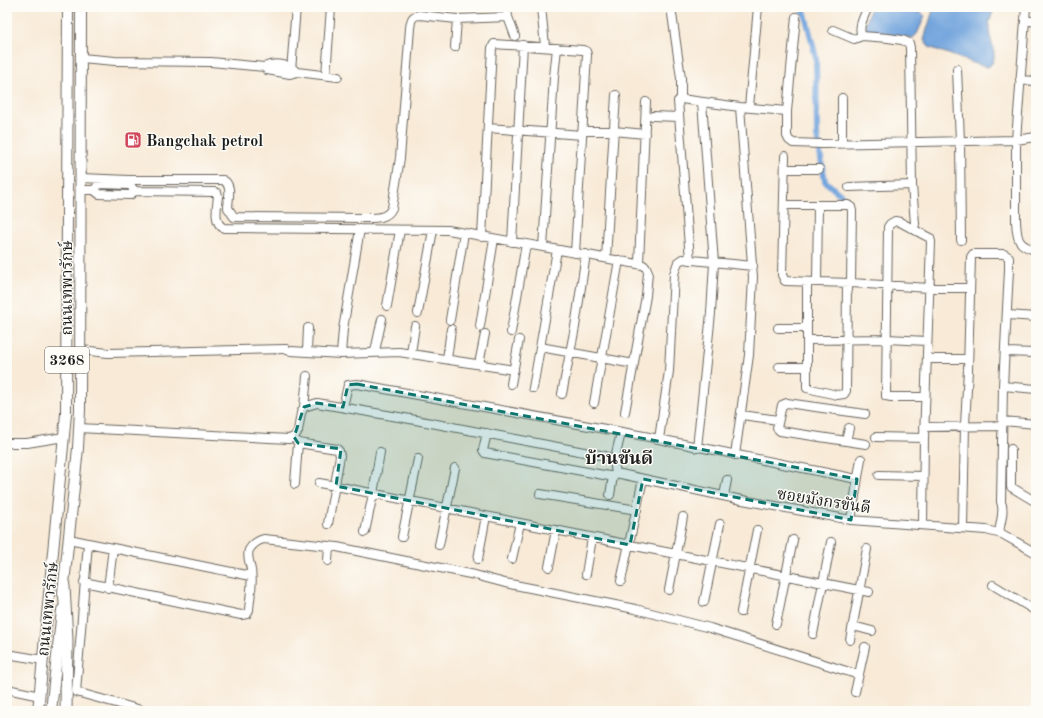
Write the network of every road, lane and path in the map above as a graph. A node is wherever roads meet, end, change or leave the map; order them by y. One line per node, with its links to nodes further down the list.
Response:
1 (68, 7): 75 (main road, ถนนเทพารักษ์ / 3268)
2 (81, 7): 24 (main road, ถนนเทพารักษ์ / 3268)
3 (296, 7): 26 (street)
4 (331, 7): 27 (street)
5 (507, 7): 12 (street)
6 (541, 7): 21 (street)
7 (671, 7): 33 (street)
8 (758, 7): 36 (street)
9 (868, 7): 19 (street)
10 (1026, 7): 15 (street)
11 (420, 11): 14 (street); 54 (street)
12 (508, 17): 14 (street); 18 (street)
13 (796, 17): 37 (street)
14 (457, 19): 22 (street)
15 (1025, 20): 16 (street); 29 (street)
16 (1036, 22)
17 (833, 30): 19 (street)
18 (515, 36)
19 (862, 36): 49 (street)
20 (524, 45): 21 (street); 40 (street); 41 (street)
21 (545, 46): 23 (street)
22 (455, 47)
23 (557, 48): 43 (street); 44 (street)
24 (81, 58): 26 (street); 54 (main road, ถนนเทพารักษ์ / 3268)
25 (956, 69): 47 (street)
26 (293, 71): 27 (street)
27 (326, 75): 28 (street)
28 (338, 77)
29 (1020, 80): 30 (street); 48 (street)
30 (1036, 82)
31 (616, 95): 42 (street)
32 (842, 98): 50 (street)
33 (681, 99): 35 (street); 39 (street)
34 (646, 102): 45 (street)
35 (702, 102): 36 (street); 81 (street)
36 (744, 107): 37 (street); 82 (street)
37 (787, 110): 50 (street)
38 (653, 116): 39 (street)
39 (678, 117): 79 (street)
40 (488, 128): 41 (street); 65 (street)
41 (519, 131): 43 (street); 68 (street)
42 (614, 131): 44 (street); 45 (street); 77 (street)
43 (551, 132): 44 (street); 70 (street)
44 (582, 133): 73 (street)
45 (644, 134): 80 (street)
46 (1036, 137): 48 (street)
47 (960, 140): 48 (street); 49 (street); 67 (street)
48 (1016, 140): 72 (street)
49 (912, 142): 50 (street); 55 (street)
50 (842, 144)
51 (785, 156): 53 (street)
52 (819, 168): 53 (street)
53 (785, 169): 58 (street)
54 (82, 178): 57 (main road, ถนนเทพารักษ์ / 3268)
55 (912, 186): 56 (street); 60 (street)
56 (849, 187)
57 (82, 190): 61 (street); 76 (main road, ถนนเทพารักษ์ / 3268)
58 (784, 205): 59 (street); 83 (street)
59 (818, 205): 84 (street); 85 (street)
60 (915, 224)
61 (360, 229): 62 (street); 116 (street)
62 (400, 230): 63 (street); 89 (street)
63 (433, 230): 64 (street); 90 (street)
64 (464, 233): 65 (street); 94 (street)
65 (482, 237): 66 (street)
66 (494, 239): 68 (street); 96 (street)
67 (961, 240)
68 (512, 242): 69 (street)
69 (526, 244): 70 (street); 101 (street)
70 (543, 247): 71 (street)
71 (557, 250): 73 (street); 108 (street)
72 (1036, 250)
73 (575, 253): 74 (street)
74 (586, 254): 77 (street); 114 (street)
75 (68, 258): 76 (main road); 150 (main road, ถนนเทพารักษ์ / 3268)
76 (82, 258): 109 (main road, ถนนเทพารักษ์ / 3268)
77 (606, 258): 78 (street)
78 (618, 260): 80 (street); 117 (street)
79 (690, 260): 81 (street); 153 (street)
80 (639, 263): 122 (street)
81 (714, 263): 82 (street); 158 (street)
82 (753, 266): 140 (street)
83 (807, 282): 84 (street); 99 (street)
84 (817, 282): 85 (street)
85 (849, 283): 86 (street); 103 (street)
86 (889, 285): 87 (street); 87 (street); 106 (street)
87 (929, 288): 88 (street); 107 (street)
88 (970, 288): 91 (street); 120 (street)
89 (387, 306)
90 (418, 313)
91 (1008, 315): 92 (street); 112 (street)
92 (1036, 317)
93 (382, 319): 111 (street)
94 (450, 320)
95 (415, 326): 113 (street)
96 (480, 326)
97 (308, 328): 110 (street)
98 (778, 328): 99 (street)
99 (807, 328): 105 (street)
100 (451, 329): 118 (street)
101 (511, 332)
102 (485, 334): 121 (street)
103 (848, 339): 105 (street); 106 (street); 124 (street)
104 (518, 340): 125 (street)
105 (807, 340): 124 (street)
106 (887, 340): 107 (street); 132 (street)
107 (927, 341): 119 (street)
108 (540, 347): 114 (street); 129 (street)
109 (81, 350): 110 (street); 146 (main road, ถนนเทพารักษ์ / 3268)
110 (307, 352): 116 (street)
111 (375, 352): 113 (street); 116 (street)
112 (1005, 352): 115 (street); 128 (street)
113 (411, 353): 118 (street)
114 (570, 353): 117 (street); 131 (street)
115 (1036, 353)
116 (341, 354)
117 (602, 358): 122 (street); 134 (street)
118 (446, 359): 121 (street)
119 (927, 359): 120 (street); 132 (street)
120 (968, 359): 144 (street)
121 (479, 364): 125 (street)
122 (634, 364): 138 (street)
123 (779, 367): 124 (street)
124 (807, 367)
125 (514, 370): 127 (street)
126 (307, 376): 135 (street)
127 (511, 384)
128 (1003, 386): 130 (street); 142 (street)
129 (533, 388)
130 (1036, 389)
131 (562, 394)
132 (925, 397): 145 (street)
133 (841, 400): 137 (street)
134 (594, 403)
135 (304, 407): 136 (street); 154 (street)
136 (343, 407): 148 (street); 149 (street)
137 (839, 411): 139 (street); 141 (street)
138 (625, 412)
139 (865, 414)
140 (742, 415): 141 (street); 161 (street)
141 (778, 420): 155 (street)
142 (1002, 423): 143 (street); 144 (street); 194 (street)
143 (1036, 424)
144 (965, 425): 145 (street); 190 (street)
145 (924, 427): 152 (street)
146 (80, 428): 154 (street); 197 (main road, ถนนเทพารักษ์ / 3268)
147 (849, 428): 155 (street)
148 (487, 433): 164 (street); 166 (street, ซอยมังกรขันดี)
149 (621, 433): 153 (street); 164 (street)
150 (64, 437): 156 (street); 236 (main road, ถนนเทพารักษ์ / 3268)
151 (876, 437): 152 (street)
152 (924, 438): 168 (street)
153 (659, 439): 158 (street)
154 (296, 440): 173 (street); 174 (street)
155 (846, 441): 157 (street)
156 (7, 444)
157 (866, 444)
158 (697, 448): 161 (street)
159 (1011, 449): 180 (street)
160 (380, 452): 175 (street)
161 (735, 455): 169 (street)
162 (418, 459): 179 (street)
163 (861, 459): 169 (street)
164 (614, 462): 166 (street)
165 (455, 468): 181 (street)
166 (614, 475): 170 (street, ซอยมังกรขันดี); 177 (street)
167 (879, 475): 168 (street)
168 (923, 476): 189 (street)
169 (858, 478): 185 (street)
170 (644, 479): 178 (street, ซอยมังกรขันดี); 182 (street)
171 (727, 480): 178 (street)
172 (319, 483): 174 (street)
173 (295, 484)
174 (336, 486): 175 (street); 187 (street)
175 (373, 494): 179 (street); 193 (street)
176 (540, 494): 182 (street)
177 (610, 495)
178 (724, 496): 185 (street, ซอยมังกรขันดี)
179 (409, 501): 181 (street); 195 (street)
180 (1036, 502)
181 (446, 508): 183 (street); 201 (street)
182 (637, 510): 202 (street)
183 (486, 516): 186 (street); 208 (street)
184 (683, 517): 207 (street)
185 (851, 520): 189 (street, ซอยมังกรขันดี)
186 (520, 523): 191 (street); 209 (street)
187 (328, 524)
188 (720, 524): 211 (street)
189 (923, 525): 190 (street, ซอยมังกรขันดี)
190 (963, 527): 194 (street, ซอยมังกรขันดี)
191 (556, 530): 196 (street); 212 (street)
192 (757, 530): 213 (street)
193 (365, 532)
194 (999, 533): 206 (street, ซอยมังกรขันดี)
195 (402, 537)
196 (592, 538): 202 (street); 214 (street)
197 (69, 540): 200 (street); 220 (main road, ถนนเทพารักษ์ / 3268)
198 (793, 540): 215 (street)
199 (830, 542): 219 (street)
200 (88, 543): 204 (street); 218 (street)
201 (439, 545)
202 (630, 545): 207 (street); 217 (street)
203 (329, 546): 210 (street); 216 (street); 237 (street)
204 (113, 548): 216 (street); 222 (street)
205 (867, 549): 224 (street)
206 (1036, 553)
207 (676, 554): 211 (street); 223 (street)
208 (478, 558)
209 (512, 560)
210 (328, 561)
211 (713, 561): 213 (street); 226 (street)
212 (549, 567)
213 (750, 568): 215 (street); 228 (street)
214 (586, 574)
215 (786, 575): 219 (street); 229 (street)
216 (251, 576): 222 (street)
217 (621, 581)
218 (84, 582): 222 (street); 244 (street)
219 (823, 582): 224 (street); 232 (street)
220 (64, 586): 242 (main road, ถนนเทพารักษ์ / 3268); 243 (highway)
221 (993, 586): 227 (street)
222 (108, 588)
223 (669, 590)
224 (860, 590): 225 (street); 230 (street)
225 (869, 592)
226 (704, 602)
227 (1036, 611)
228 (741, 612)
229 (776, 624)
230 (853, 626): 231 (street); 233 (street)
231 (872, 631)
232 (813, 634)
233 (850, 640)
234 (865, 647): 237 (street)
235 (7, 654): 236 (street)
236 (43, 660): 240 (main road, ถนนเทพารักษ์ / 3268)
237 (859, 675): 239 (street)
238 (7, 690): 240 (street)
239 (855, 692)
240 (40, 696): 241 (main road, ถนนเทพารักษ์ / 3268)
241 (38, 711)
242 (51, 711)
243 (66, 711)
244 (145, 711)

